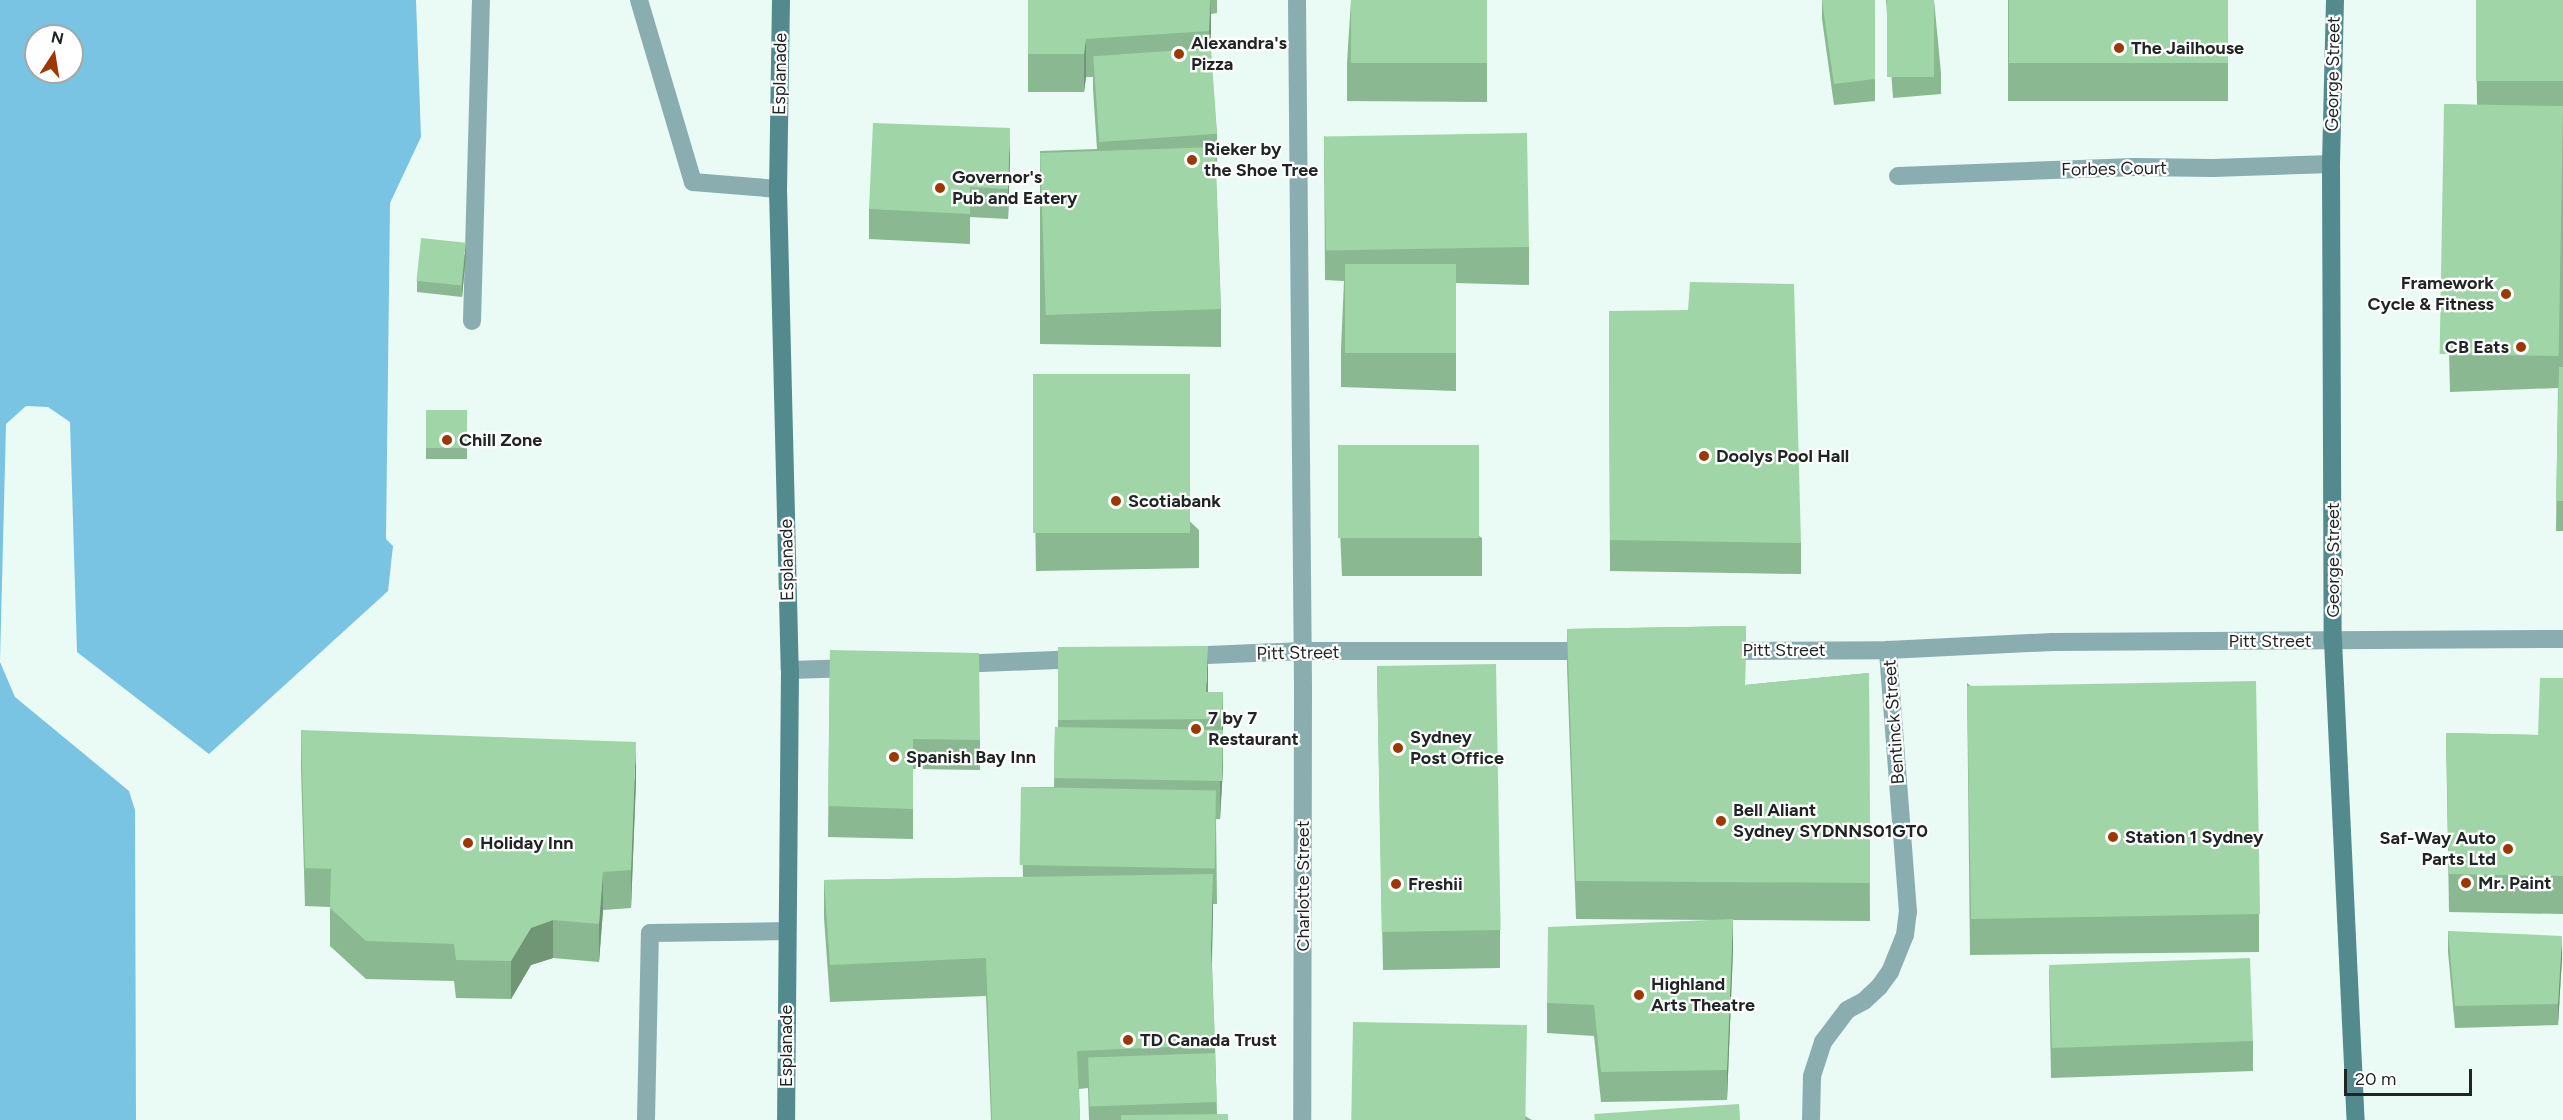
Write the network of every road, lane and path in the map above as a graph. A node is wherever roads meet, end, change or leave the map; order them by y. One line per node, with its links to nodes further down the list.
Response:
1 (481, 0): 9 (street)
2 (639, 0): 8 (street)
3 (781, 0): 8 (street, Esplanade)
4 (1297, 0): 13 (street, Charlotte Street)
5 (2335, 0): 6 (street, George Street)
6 (2331, 164): 7 (street, Forbes Court); 11 (street, George Street)
7 (1898, 176)
8 (778, 189): 20 (street, Esplanade)
9 (472, 321)
10 (2563, 639): 11 (street, Pitt Street)
11 (2333, 641): 12 (street, Pitt Street); 26 (street, George Street)
12 (1888, 650): 15 (street, Pitt Street); 25 (street, Bentinck Street)
13 (1302, 651): 14 (street, Pitt Street); 16 (street, Pitt Street); 24 (street, Charlotte Street)
14 (1615, 651)
15 (1698, 651)
16 (1169, 656)
17 (1098, 659): 18 (street)
18 (944, 664)
19 (873, 667): 20 (street)
20 (790, 670): 21 (street, Esplanade)
21 (787, 930): 22 (street); 23 (street, Esplanade)
22 (646, 1120)
23 (786, 1120)
24 (1302, 1120)
25 (1811, 1120)
26 (2356, 1120)

